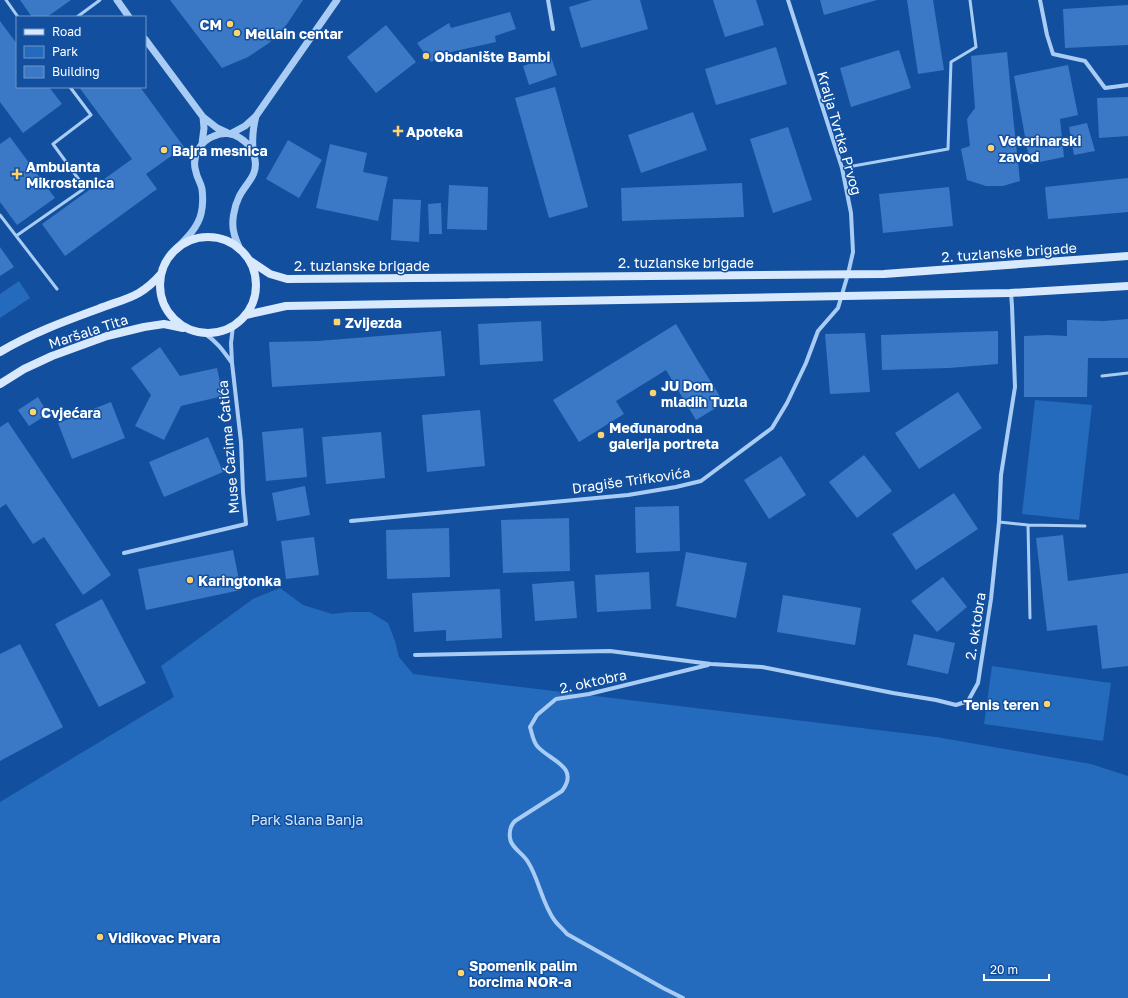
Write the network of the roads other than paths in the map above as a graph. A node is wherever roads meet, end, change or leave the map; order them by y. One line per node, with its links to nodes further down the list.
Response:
1 (6, 0): 9 (lane)
2 (100, 0): 10 (lane)
3 (116, 0): 11 (street)
4 (337, 0): 16 (street)
5 (548, 0): 12 (street)
6 (788, 0): 21 (street, Kralja Tvrtka Prvog)
7 (970, 0): 21 (lane)
8 (1040, 0): 14 (street)
9 (17, 16)
10 (78, 16)
11 (128, 16)
12 (553, 29)
13 (146, 40): 17 (street)
14 (1128, 85)
15 (71, 88): 23 (lane)
16 (256, 116): 18 (street); 20 (street)
17 (202, 117): 18 (street); 19 (street)
18 (230, 134): 19 (street); 20 (street)
19 (202, 144): 25 (street)
20 (253, 152): 24 (street)
21 (842, 168): 29 (street, Kralja Tvrtka Prvog)
22 (0, 215): 23 (lane)
23 (16, 236): 31 (lane)
24 (239, 247): 25 (main road); 27 (main road)
25 (177, 248): 28 (main road)
26 (1128, 256): 29 (main road, 2. tuzlanske brigade)
27 (250, 260): 29 (main road, 2. tuzlanske brigade); 34 (main road)
28 (162, 273): 36 (main road); 38 (main road, Maršala Tita)
29 (848, 274): 33 (street, Dragiše Trifkovića)
30 (1128, 286): 32 (main road)
31 (57, 289)
32 (1010, 293): 33 (main road); 44 (street, 2. oktobra)
33 (841, 296): 34 (main road); 43 (street, Dragiše Trifkovića)
34 (246, 314): 35 (main road)
35 (233, 326): 37 (main road); 39 (street)
36 (189, 329): 37 (main road); 42 (main road, Maršala Tita)
37 (204, 333): 39 (street)
38 (0, 352)
39 (232, 363): 47 (street, Muse Ćazima Ćatića)
40 (1128, 373): 41 (lane)
41 (1102, 376)
42 (0, 384)
43 (351, 522)
44 (999, 522): 45 (lane); 50 (street, 2. oktobra)
45 (1028, 525): 46 (lane); 48 (lane)
46 (1085, 526)
47 (124, 553)
48 (1030, 618)
49 (415, 656): 50 (street, 2. oktobra)
50 (711, 664): 51 (street, 2. oktobra)
51 (683, 998)

